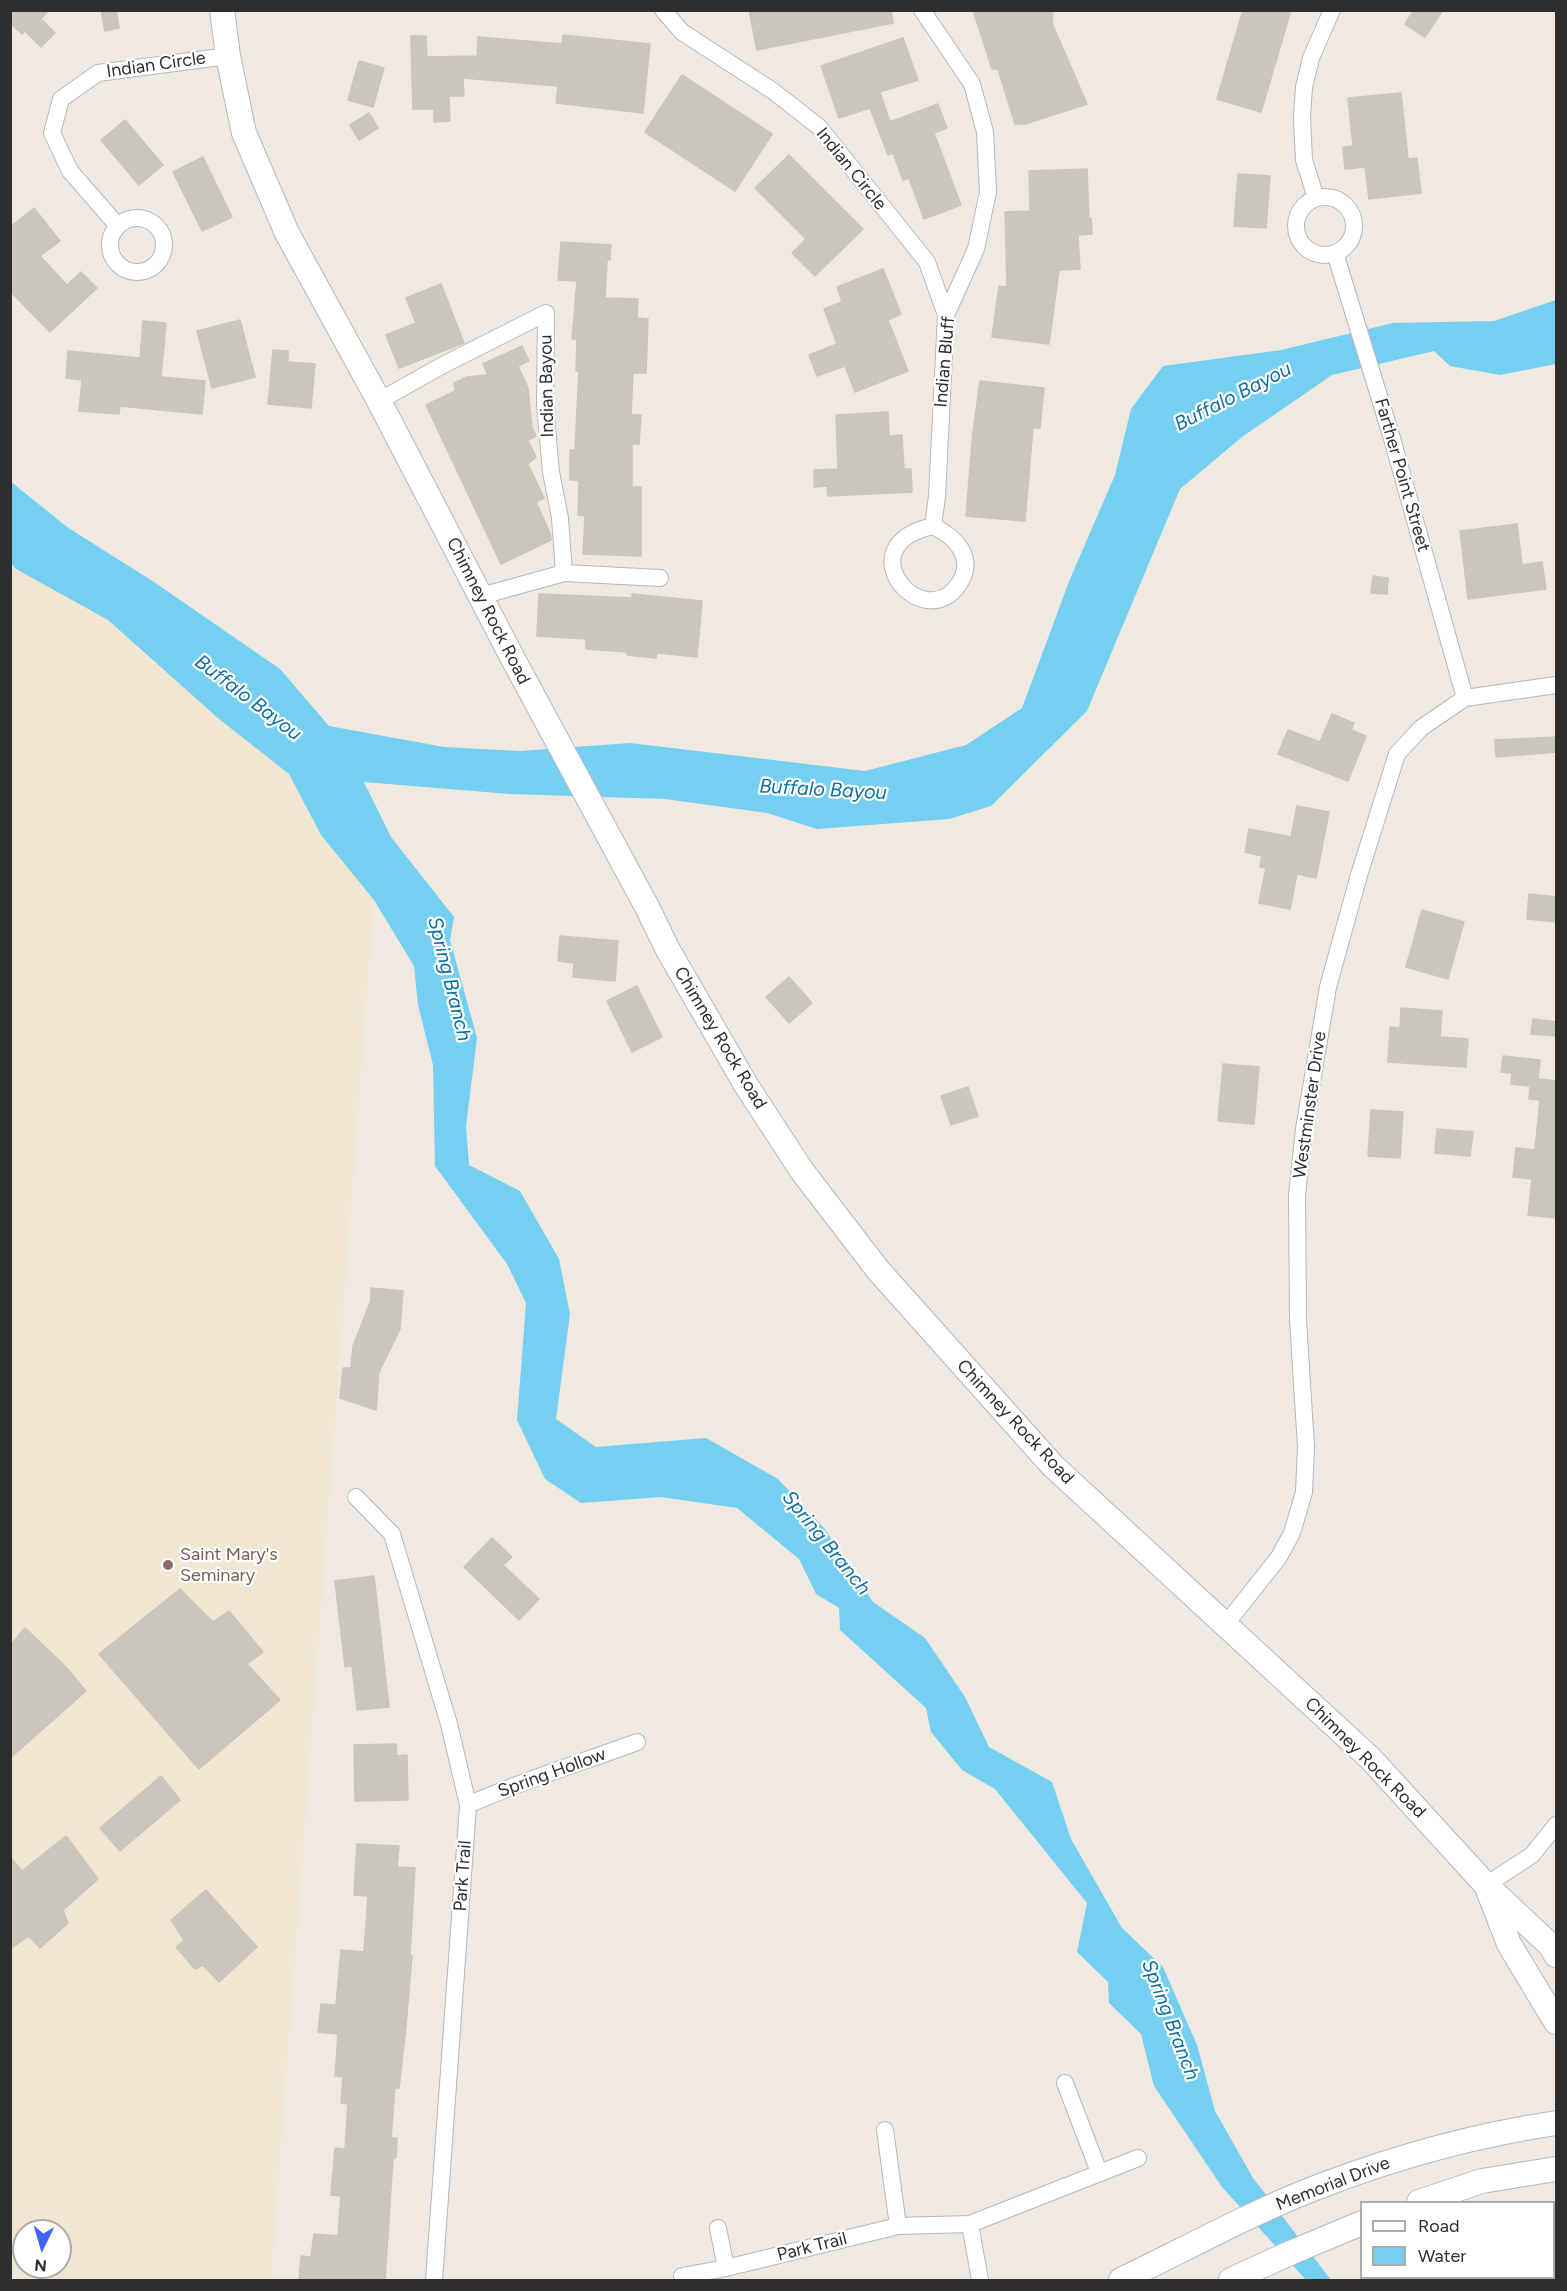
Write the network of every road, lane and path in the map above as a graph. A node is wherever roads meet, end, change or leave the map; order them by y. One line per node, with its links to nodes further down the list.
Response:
1 (222, 10): 5 (main road, Chimney Rock Road)
2 (663, 10): 9 (street, Indian Circle)
3 (922, 10): 9 (street, Indian Bluff)
4 (1332, 10): 6 (street)
5 (228, 56): 7 (street, Indian Circle); 10 (main road, Chimney Rock Road)
6 (1316, 198): 8 (street); 8 (street)
7 (118, 226)
8 (1335, 253): 16 (street, Farther Point Street)
9 (946, 315): 11 (street, Indian Bluff)
10 (379, 401): 12 (street, Indian Bayou); 14 (main road, Chimney Rock Road)
11 (933, 526): 11 (street)
12 (564, 573): 13 (street); 14 (street)
13 (660, 578)
14 (482, 596): 18 (main road, Chimney Rock Road)
15 (1557, 685): 16 (street, Westminster Drive)
16 (1465, 698): 18 (street, Westminster Drive)
17 (356, 1497): 20 (street, Park Trail)
18 (1226, 1624): 22 (main road, Chimney Rock Road)
19 (637, 1742): 20 (street, Spring Hollow)
20 (468, 1805): 38 (street, Park Trail)
21 (1557, 1825): 22 (street)
22 (1486, 1885): 23 (main road, Chimney Rock Road); 24 (main road, Chimney Rock Road)
23 (1557, 1955)
24 (1557, 2022)
25 (1065, 2083): 30 (street)
26 (1557, 2124): 40 (main road, Memorial Drive)
27 (885, 2130): 34 (street)
28 (1138, 2158): 30 (street, Park Trail)
29 (1557, 2169): 31 (main road)
30 (1099, 2172): 32 (street, Park Trail)
31 (1428, 2201)
32 (970, 2224): 34 (street, Park Trail); 39 (street)
33 (1359, 2224): 41 (main road)
34 (898, 2226): 36 (street, Park Trail)
35 (718, 2228): 36 (street)
36 (726, 2268): 37 (street, Park Trail)
37 (682, 2276)
38 (434, 2280)
39 (980, 2280)
40 (1121, 2280)
41 (1231, 2280)

